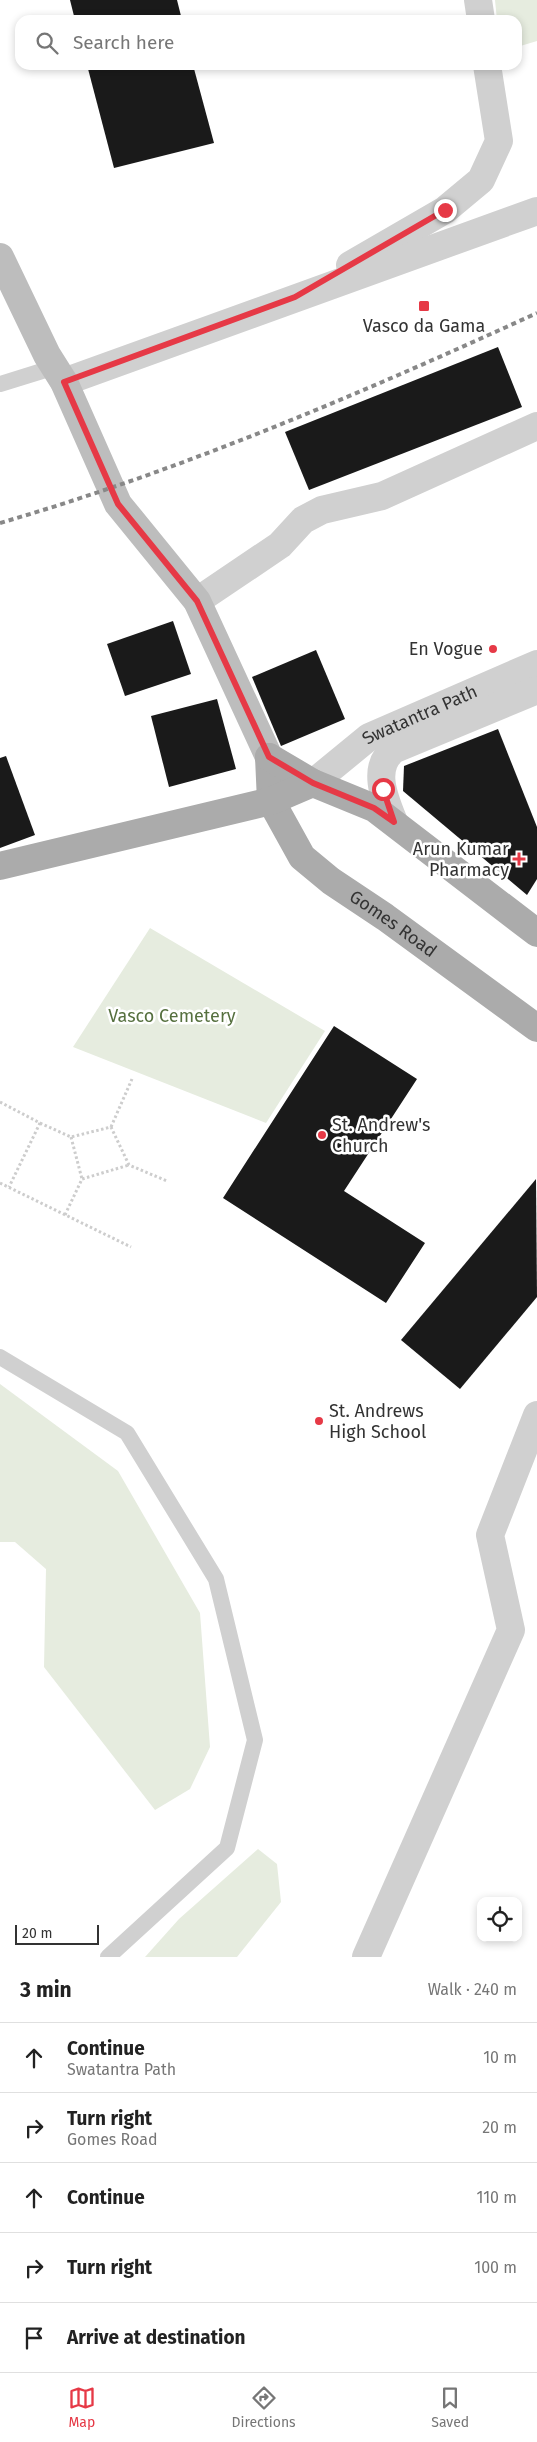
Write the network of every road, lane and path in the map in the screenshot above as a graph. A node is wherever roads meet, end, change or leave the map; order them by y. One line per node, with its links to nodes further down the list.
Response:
1 (478, 0): 2 (street)
2 (480, 15)
3 (488, 70): 6 (street)
4 (537, 211): 6 (street)
5 (0, 257): 7 (main road)
6 (295, 297): 7 (street)
7 (59, 375): 8 (lane); 10 (main road)
8 (0, 384)
9 (537, 426): 10 (street)
10 (197, 601): 13 (main road)
11 (537, 664): 14 (street, Swatantra Path)
12 (537, 690): 16 (street, Swatantra Path)
13 (269, 757): 14 (main road); 15 (main road)
14 (313, 783): 15 (main road); 16 (main road)
15 (271, 800): 17 (main road); 19 (main road, Gomes Road)
16 (394, 822): 18 (main road)
17 (0, 866)
18 (537, 933)
19 (537, 1028)
20 (132, 1079): 23 (path)
21 (0, 1102): 22 (path)
22 (40, 1122): 24 (path); 29 (path)
23 (111, 1127): 24 (path); 25 (path)
24 (71, 1137): 26 (path)
25 (129, 1165): 26 (path); 27 (path)
26 (82, 1179): 30 (path)
27 (167, 1181)
28 (0, 1183): 29 (path)
29 (8, 1187): 30 (path)
30 (65, 1215): 31 (path)
31 (131, 1247)
32 (0, 1357): 34 (lane)
33 (537, 1415): 35 (street)
34 (108, 1957)
35 (366, 1957)

